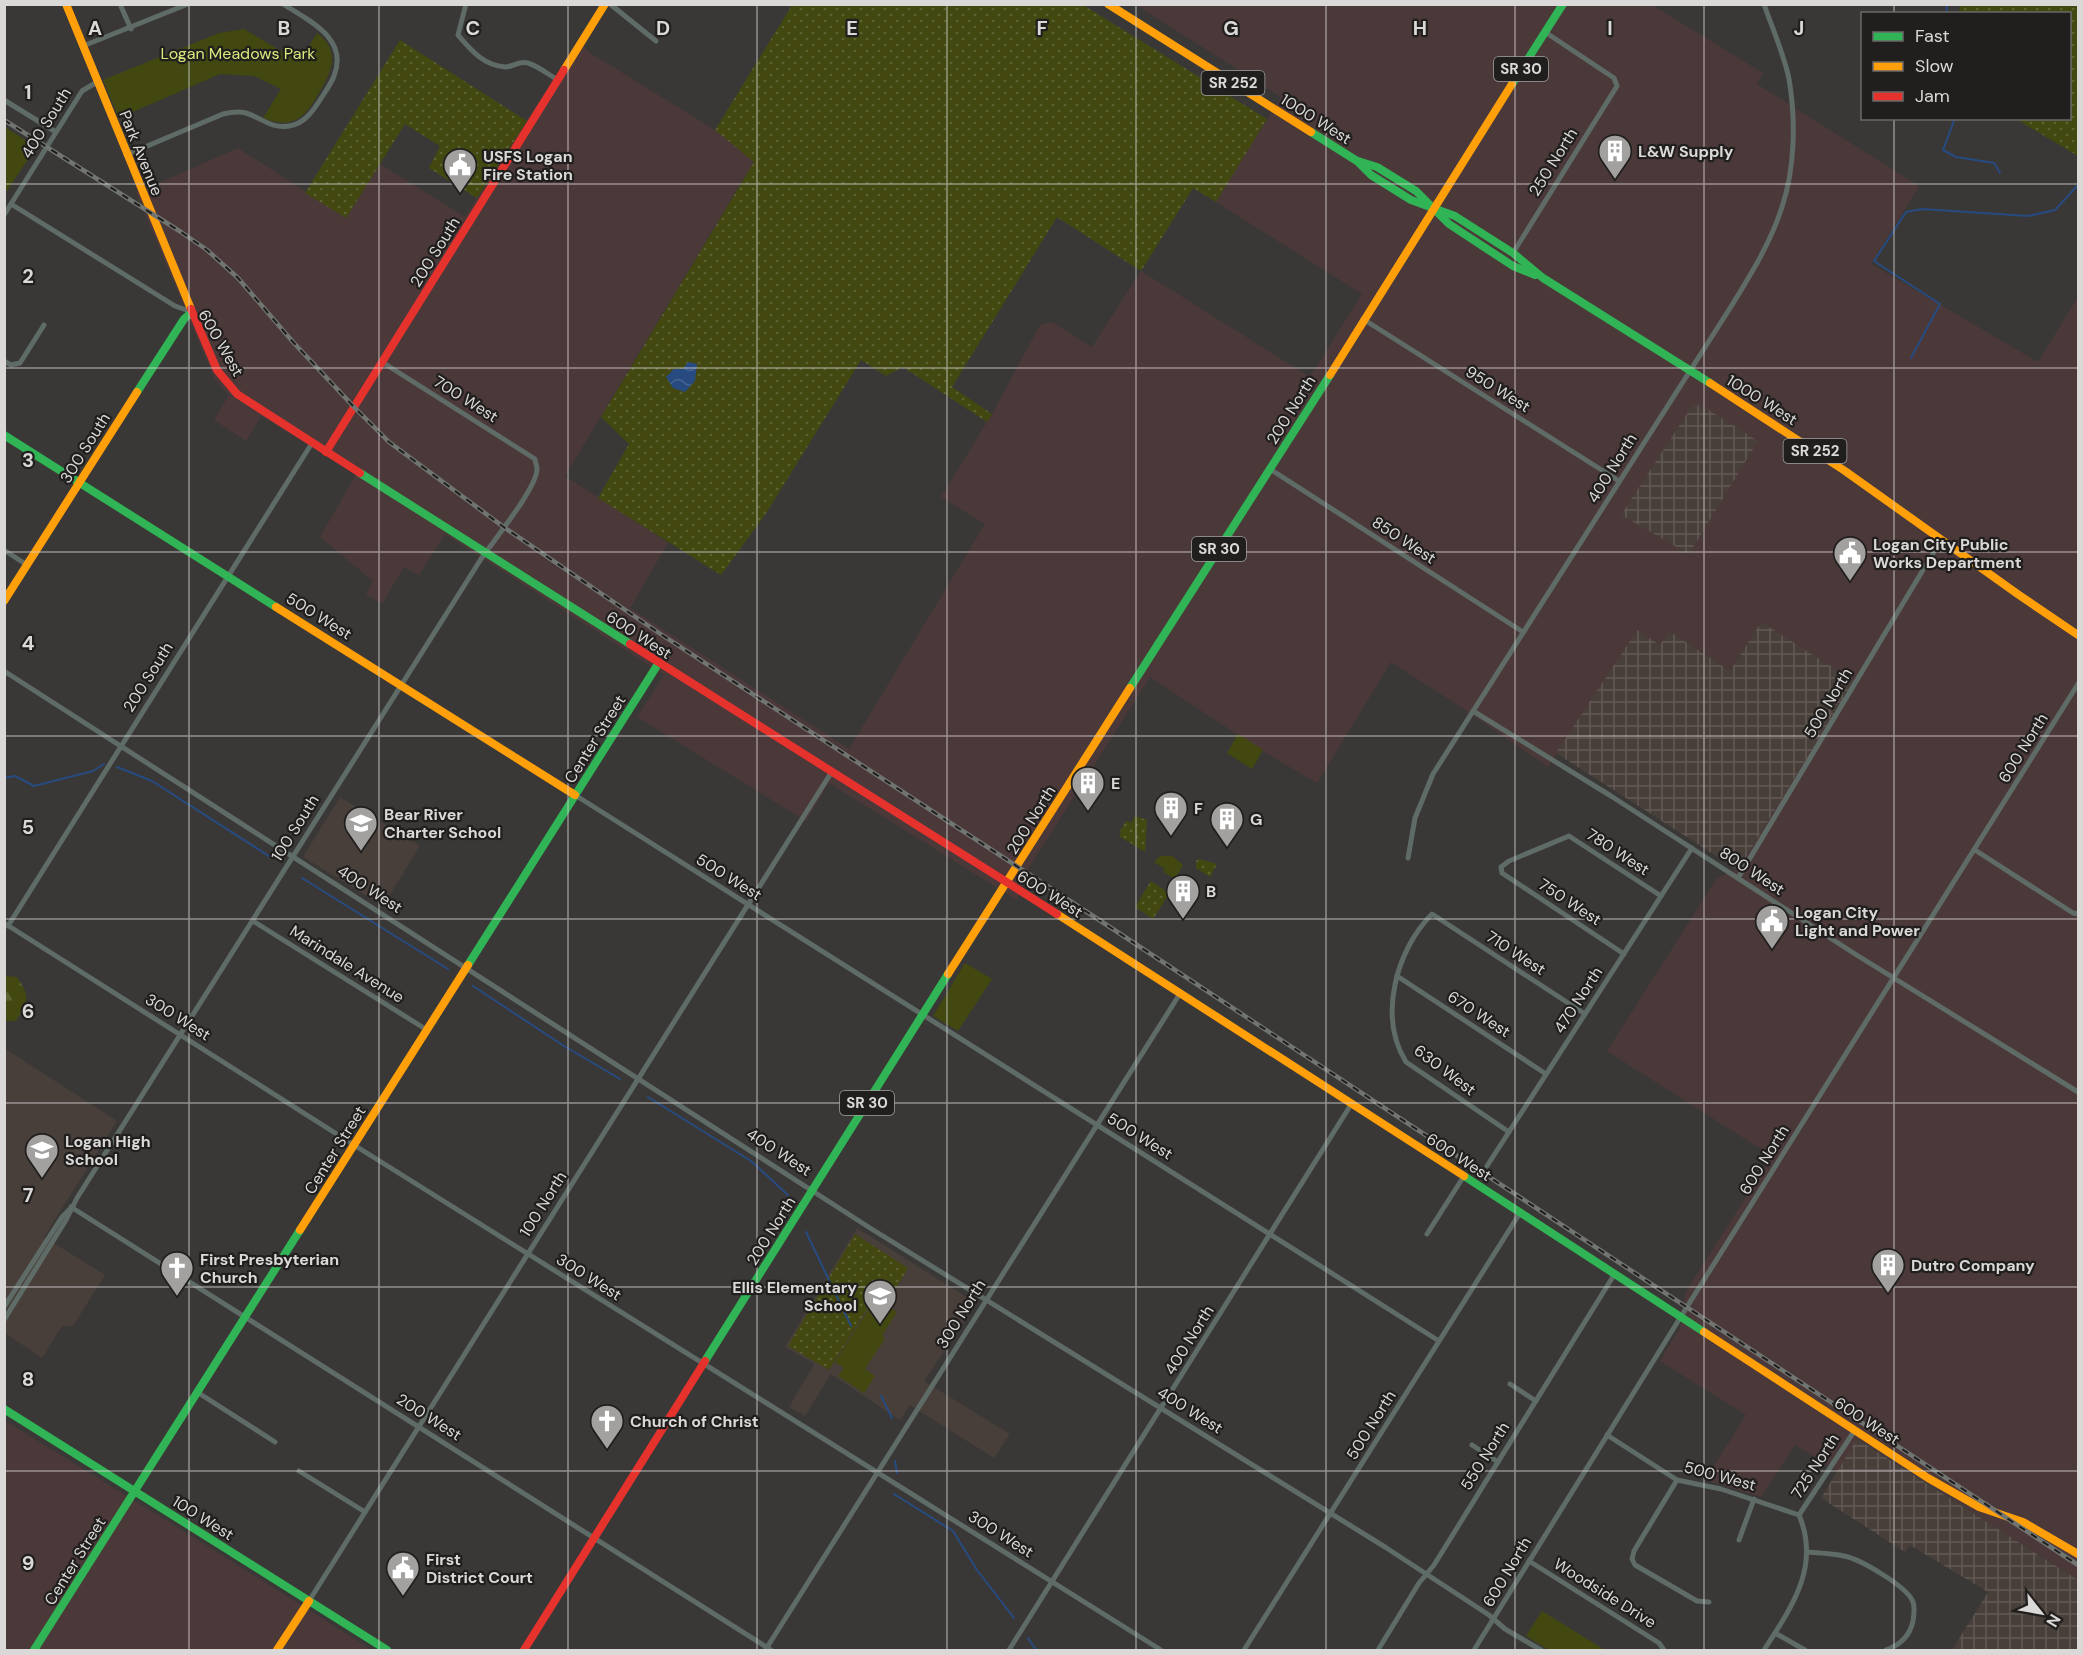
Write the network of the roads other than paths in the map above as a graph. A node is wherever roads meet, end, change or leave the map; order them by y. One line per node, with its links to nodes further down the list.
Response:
1 (66, 4): 14 (main road, Park Avenue)
2 (120, 4): 11 (street)
3 (188, 4): 11 (street)
4 (283, 4): 19 (street)
5 (466, 4): 15 (street)
6 (605, 4): 15 (main road, 200 South)
7 (610, 4): 13 (street)
8 (1108, 4): 21 (main road, 1000 West / SR 252)
9 (1563, 4): 12 (main road, 200 North / SR 30)
10 (1764, 4): 30 (street, 400 North)
11 (130, 29): 14 (street)
12 (1545, 32): 21 (main road, 200 North / SR 30); 23 (street, 250 North)
13 (656, 41)
14 (83, 46): 16 (main road, Park Avenue)
15 (558, 80): 29 (main road, 200 South)
16 (97, 82): 18 (street, 400 South); 19 (main road, Park Avenue)
17 (4, 100): 18 (street)
18 (56, 132): 20 (street, 400 South)
19 (126, 155): 25 (main road, Park Avenue)
20 (11, 204): 22 (street, 400 South); 25 (street, 600 West)
21 (1433, 208): 23 (main road, 1000 West / SR 252); 24 (main road, 1000 West / SR 252); 26 (main road, 200 North / SR 30)
22 (4, 215)
23 (1513, 253): 24 (main road, 1000 West / SR 252)
24 (1543, 278): 30 (main road, 1000 West / SR 252)
25 (192, 312): 32 (main road, 600 West); 36 (main road, 300 South)
26 (1364, 320): 35 (main road, 200 North / SR 30); 37 (street, 950 West)
27 (44, 325): 28 (street)
28 (4, 361)
29 (382, 362): 33 (main road, 200 South); 34 (street, 700 West)
30 (1689, 370): 37 (street, 400 North); 38 (main road, 1000 West / SR 252)
31 (4, 435): 36 (main road, 500 West)
32 (312, 443): 33 (main road, 600 West); 42 (street, 200 South)
33 (326, 452): 40 (main road, 600 West)
34 (535, 459): 40 (street, 100 South)
35 (1270, 469): 44 (street, 850 West); 60 (main road, 200 North / SR 30)
36 (80, 481): 41 (main road, 300 South); 42 (main road, 500 West)
37 (1619, 481): 44 (street, 400 North)
38 (1941, 540): 45 (main road, 1000 West / SR 252); 59 (street, 500 North)
39 (4, 550): 41 (street)
40 (485, 553): 46 (main road, 600 West); 49 (street, 100 South)
41 (27, 565): 43 (main road, 300 South)
42 (228, 575): 49 (main road, 500 West); 51 (street, 200 South)
43 (4, 601)
44 (1523, 633): 50 (street, 400 North)
45 (2079, 635)
46 (658, 664): 52 (main road, 600 West); 53 (main road, Center Street)
47 (4, 671): 51 (street, 400 West)
48 (2079, 684): 55 (street, 600 North)
49 (402, 685): 53 (main road, 500 West); 56 (street, 100 South)
50 (1473, 711): 54 (street, 800 West); 57 (street, 400 North)
51 (121, 746): 56 (street, 400 West); 66 (street, 200 South)
52 (831, 773): 60 (main road, 600 West); 62 (street, 100 North)
53 (575, 795): 62 (street, 500 West); 68 (main road, Center Street)
54 (1692, 848): 59 (street, 800 West); 61 (street, 470 North)
55 (1975, 850): 64 (street); 70 (street, 600 North)
56 (293, 856): 65 (street, 100 South); 68 (street, 400 West)
57 (1408, 858)
58 (1502, 873): 61 (street, 780 West); 67 (street, 750 West)
59 (1737, 878): 70 (street, 800 West)
60 (1007, 883): 71 (main road, 600 West); 73 (main road, 200 North / SR 30)
61 (1661, 896): 67 (street, 470 North)
62 (748, 904): 73 (street, 500 West); 77 (street, 100 North)
63 (1432, 914): 69 (street, 630 West); 72 (street, 710 West)
64 (2079, 914)
65 (253, 921): 74 (street, Marindale Avenue); 75 (street, 100 South)
66 (6, 924): 75 (street, 300 West)
67 (1624, 954): 72 (street, 470 North)
68 (466, 967): 74 (main road, Center Street); 77 (street, 400 West)
69 (1396, 976): 76 (street, 670 West); 81 (street, 630 West)
70 (1895, 979): 78 (street, 800 West); 95 (street, 600 North)
71 (1181, 992): 79 (main road, 600 West); 80 (street, 300 North)
72 (1585, 1014): 76 (street, 470 North)
73 (922, 1015): 80 (street, 500 West); 85 (main road, 200 North / SR 30)
74 (427, 1030): 82 (main road, Center Street)
75 (181, 1034): 82 (street, 300 West); 86 (street, 100 South)
76 (1546, 1074): 81 (street, 470 North)
77 (638, 1078): 85 (street, 400 West); 90 (street, 100 North)
78 (2079, 1092)
79 (1352, 1103): 84 (main road, 600 West); 89 (street, 400 North)
80 (1097, 1125): 89 (street, 500 West); 92 (street, 300 North)
81 (1509, 1132): 83 (street, 470 North)
82 (354, 1145): 90 (street, 300 West); 94 (main road, Center Street)
83 (1487, 1166)
84 (1464, 1176): 87 (main road, 600 West); 88 (street)
85 (812, 1190): 92 (street, 400 West); 98 (main road, 200 North / SR 30)
86 (71, 1208): 93 (street, 100 South); 94 (street, 200 West); 96 (street, 100 South)
87 (1520, 1213): 91 (main road, 600 West); 97 (street, 500 North)
88 (1428, 1234)
89 (1271, 1235): 97 (street, 500 West); 102 (street, 400 North)
90 (527, 1254): 98 (street, 300 West); 104 (street, 100 North)
91 (1614, 1275): 95 (main road, 600 West); 101 (street, 550 North)
92 (986, 1300): 102 (street, 400 West); 111 (street, 300 North)
93 (4, 1307)
94 (245, 1317): 100 (main road, Center Street); 104 (street, 200 West)
95 (1680, 1318): 105 (main road, 600 West); 106 (street, 600 North)
96 (4, 1320)
97 (1439, 1341): 116 (street, 500 North)
98 (703, 1364): 111 (street, 300 West); 118 (main road, 200 North / SR 30)
99 (1510, 1384): 101 (street)
100 (197, 1392): 107 (street); 113 (main road, Center Street)
101 (1536, 1401): 109 (street, 550 North)
102 (1162, 1408): 116 (street, 400 West); 124 (street, 400 North)
103 (4, 1409): 113 (main road, 100 West)
104 (418, 1427): 115 (street, 100 North); 118 (street, 200 West)
105 (1855, 1430): 117 (street, 725 North); 121 (main road, 600 West)
106 (1607, 1435): 112 (street, 500 West); 122 (street, 600 North)
107 (275, 1442)
108 (1472, 1445): 109 (street)
109 (1498, 1462): 123 (street, 550 North)
110 (298, 1471): 115 (street)
111 (877, 1473): 124 (street, 300 West); 129 (street, 300 North)
112 (1677, 1480): 114 (street, 500 West); 126 (street)
113 (135, 1491): 125 (main road, 100 West); 130 (main road, Center Street)
114 (1754, 1499): 117 (street, 500 West); 119 (street)
115 (365, 1512): 125 (street, 100 North)
116 (1331, 1514): 123 (street, 400 West); 136 (street, 500 North)
117 (1799, 1515): 120 (street, 725 North)
118 (594, 1538): 129 (street, 200 West); 133 (main road, 200 North / SR 30)
119 (1739, 1540)
120 (1807, 1552): 128 (street, 725 North); 143 (street)
121 (2079, 1554)
122 (1529, 1561): 127 (street, 600 North); 140 (street, Woodside Drive)
123 (1426, 1574): 127 (street, 400 West); 137 (street, 550 North)
124 (1053, 1582): 134 (street, 400 North); 135 (street, 300 West)
125 (309, 1601): 131 (main road, 100 North); 132 (main road, 100 West)
126 (1709, 1602)
127 (1494, 1619): 138 (street, 600 North); 139 (street, 400 West)
128 (1775, 1633): 141 (street, 725 North); 142 (street)
129 (768, 1649)
130 (34, 1650)
131 (277, 1650)
132 (387, 1650)
133 (524, 1650)
134 (1009, 1650)
135 (1161, 1650)
136 (1244, 1650)
137 (1378, 1650)
138 (1474, 1650)
139 (1541, 1650)
140 (1664, 1650)
141 (1764, 1650)
142 (1805, 1650)
143 (1886, 1650)

